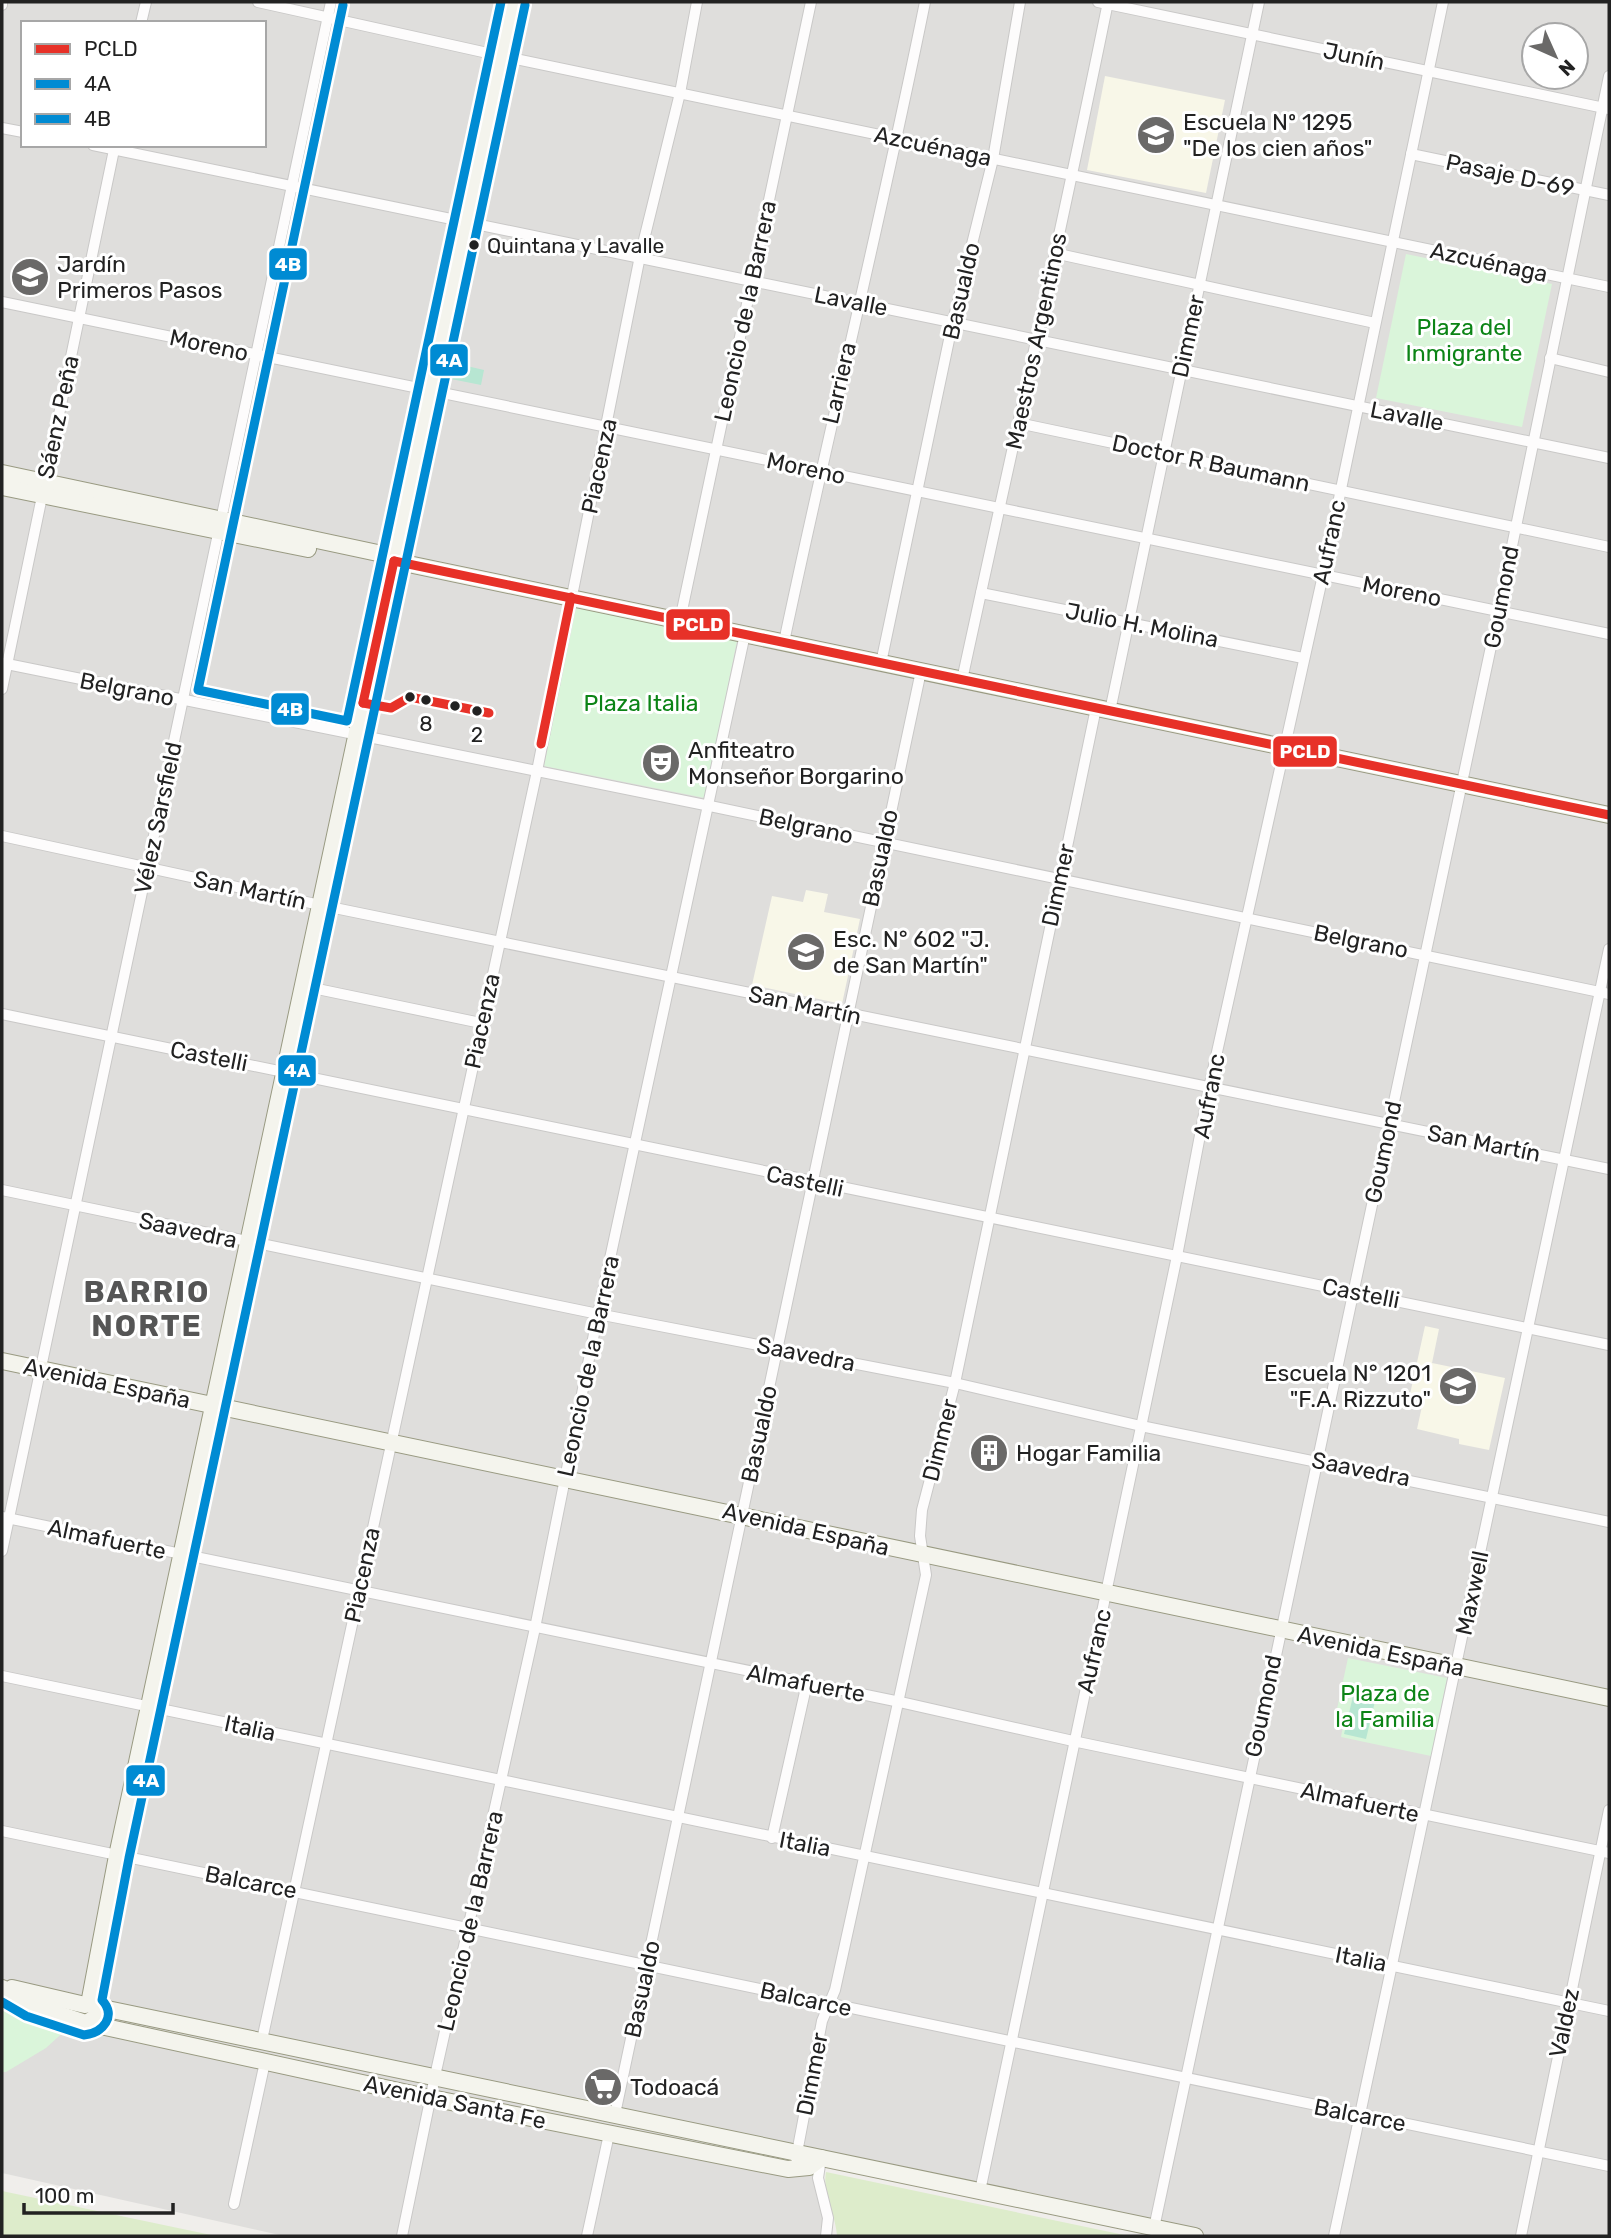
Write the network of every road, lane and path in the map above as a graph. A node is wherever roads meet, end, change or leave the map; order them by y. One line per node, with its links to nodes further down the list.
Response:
1 (146, 2): 13 (street)
2 (258, 2): 12 (street, Azcuénaga)
3 (331, 2): 12 (street, Vélez Sarsfield)
4 (513, 2): 15 (main road)
5 (698, 2): 18 (street, Piacenza)
6 (811, 2): 20 (street, Leoncio de la Barrera)
7 (925, 2): 23 (street, Larriera)
8 (1020, 2): 26 (street, Basualdo)
9 (1105, 2): 14 (street, Junín); 27 (street, Maestros Argentinos)
10 (1259, 2): 14 (street, Dimmer)
11 (1443, 2): 16 (street, Aufranc)
12 (328, 16): 15 (street, Azcuénaga); 28 (street, Vélez Sarsfield)
13 (141, 21)
14 (1252, 33): 16 (street, Junín); 31 (street, Dimmer)
15 (501, 56): 18 (street, Azcuénaga); 32 (main road)
16 (1428, 72): 19 (street, Junín); 25 (street, Aufranc)
17 (1609, 76): 19 (street, Goumond)
18 (680, 93): 20 (street, Azcuénaga); 35 (street, Piacenza)
19 (1606, 108): 29 (street, Goumond)
20 (789, 116): 23 (street, Azcuénaga); 37 (street, Leoncio de la Barrera)
21 (2, 128): 22 (street)
22 (21, 132)
23 (897, 139): 26 (street, Azcuénaga); 41 (street, Larriera)
24 (115, 147): 28 (street, Lavalle); 42 (street, Sáenz Peña)
25 (1411, 154): 29 (street, Pasaje D-69); 33 (street, Aufranc)
26 (993, 159): 27 (street, Azcuénaga); 43 (street, Basualdo)
27 (1074, 176): 31 (street, Azcuénaga); 34 (street, Maestros Argentinos)
28 (292, 184): 32 (street, Lavalle); 46 (street, Vélez Sarsfield)
29 (1585, 190): 30 (street, Pasaje D-69); 36 (street, Goumond)
30 (1609, 195)
31 (1216, 205): 33 (street, Azcuénaga); 38 (street, Dimmer)
32 (466, 224): 35 (street, Lavalle); 50 (main road)
33 (1392, 242): 36 (street, Azcuénaga); 44 (street, Aufranc)
34 (1054, 253): 38 (street); 45 (street, Maestros Argentinos)
35 (640, 256): 37 (street, Lavalle); 53 (street, Piacenza)
36 (1567, 278): 39 (street, Azcuénaga); 47 (street, Goumond)
37 (750, 281): 41 (street, Lavalle); 55 (street, Leoncio de la Barrera)
38 (1199, 283): 44 (street); 48 (street, Dimmer)
39 (1609, 287)
40 (2, 302): 42 (street, Moreno)
41 (857, 302): 43 (street, Lavalle); 58 (street, Larriera)
42 (78, 318): 46 (street, Moreno); 61 (street, Sáenz Peña)
43 (953, 321): 45 (street, Lavalle); 63 (street, Basualdo)
44 (1375, 323): 51 (street, Aufranc)
45 (1036, 338): 48 (street, Lavalle); 52 (street, Maestros Argentinos)
46 (256, 354): 50 (street, Moreno); 65 (street, Vélez Sarsfield)
47 (1550, 358): 49 (street); 54 (street, Goumond)
48 (1181, 369): 51 (street, Lavalle); 56 (street, Dimmer)
49 (1609, 372)
50 (430, 390): 53 (street, Moreno); 69 (main road)
51 (1358, 406): 54 (street, Lavalle); 62 (street, Aufranc)
52 (1018, 423): 56 (street, Doctor R Baumann); 64 (street, Maestros Argentinos)
53 (607, 427): 55 (street, Moreno); 72 (street, Piacenza)
54 (1532, 442): 57 (street, Lavalle); 66 (street, Goumond)
55 (716, 449): 58 (street, Moreno); 74 (street, Leoncio de la Barrera)
56 (1163, 452): 62 (street, Doctor R Baumann); 67 (street, Dimmer)
57 (1609, 458)
58 (820, 471): 63 (street, Moreno); 78 (street, Larriera)
59 (2, 473): 61 (main road)
60 (2, 487): 61 (main road)
61 (43, 488): 65 (main road); 81 (street, Sáenz Peña)
62 (1340, 490): 66 (street, Doctor R Baumann); 70 (street, Aufranc)
63 (917, 491): 64 (street, Moreno); 80 (street, Basualdo)
64 (1000, 507): 67 (street, Moreno); 71 (street, Maestros Argentinos)
65 (221, 524): 69 (main road); 85 (street, Vélez Sarsfield)
66 (1515, 526): 68 (street, Doctor R Baumann); 73 (street, Goumond)
67 (1145, 536): 70 (street, Moreno); 75 (street, Dimmer)
68 (1609, 547)
69 (394, 561): 72 (main road); 87 (main road)
70 (1323, 575): 73 (street, Moreno); 79 (street, Aufranc)
71 (981, 593): 75 (street, Julio H. Molina); 83 (street, Maestros Argentinos)
72 (571, 597): 74 (main road); 89 (street, Piacenza)
73 (1499, 609): 77 (street, Moreno); 90 (street, Goumond)
74 (680, 620): 76 (main road)
75 (1127, 621): 79 (street, Julio H. Molina); 86 (street, Dimmer)
76 (745, 634): 78 (main road); 91 (street, Leoncio de la Barrera)
77 (1609, 635)
78 (784, 642): 80 (main road)
79 (1303, 658): 88 (street, Aufranc)
80 (881, 663): 82 (main road)
81 (4, 664): 84 (street, Sáenz Peña); 85 (street, Belgrano)
82 (921, 671): 83 (main road); 94 (street, Basualdo)
83 (962, 680): 86 (main road)
84 (2, 689)
85 (183, 700): 87 (street, Belgrano); 95 (street, Vélez Sarsfield)
86 (1103, 709): 88 (main road); 96 (street, Dimmer)
87 (356, 735): 89 (street, Belgrano); 97 (main road)
88 (1285, 747): 90 (main road); 98 (street, Aufranc)
89 (537, 771): 91 (street, Belgrano); 99 (street, Piacenza)
90 (1461, 784): 92 (main road); 101 (street, Goumond)
91 (710, 806): 94 (street, Belgrano); 102 (street, Leoncio de la Barrera)
92 (1609, 816)
93 (2, 836): 95 (street, San Martín)
94 (883, 842): 96 (street, Belgrano); 106 (street, Basualdo)
95 (148, 867): 97 (street, San Martín); 108 (street, Vélez Sarsfield)
96 (1058, 880): 98 (street, Belgrano); 109 (street, Dimmer)
97 (320, 905): 99 (street, San Martín); 103 (main road)
98 (1247, 919): 101 (street, Belgrano); 111 (street, Aufranc)
99 (499, 942): 102 (street, San Martín); 107 (street, Piacenza)
100 (1609, 949): 104 (street, Maxwell)
101 (1425, 954): 104 (street, Belgrano); 113 (street, Goumond)
102 (671, 977): 106 (street, San Martín); 114 (street, Leoncio de la Barrera)
103 (303, 986): 107 (street); 110 (main road)
104 (1605, 993): 115 (street, Maxwell)
105 (2, 1014): 108 (street, Castelli)
106 (848, 1014): 109 (street, San Martín); 117 (street, Basualdo)
107 (481, 1023): 112 (street, Piacenza)
108 (112, 1037): 110 (street, Castelli); 119 (street, Vélez Sarsfield)
109 (1025, 1049): 111 (street, San Martín); 120 (street, Dimmer)
110 (285, 1072): 112 (street, Castelli); 121 (main road)
111 (1209, 1088): 113 (street, San Martín); 122 (street, Aufranc)
112 (463, 1109): 114 (street, Castelli); 123 (street, Piacenza)
113 (1389, 1124): 115 (street, San Martín); 124 (street, Goumond)
114 (635, 1145): 117 (street, Castelli); 125 (street, Leoncio de la Barrera)
115 (1565, 1159): 116 (street, San Martín); 126 (street, Maxwell)
116 (1609, 1169)
117 (813, 1182): 120 (street, Castelli); 128 (street, Basualdo)
118 (2, 1191): 119 (street, Saavedra)
119 (76, 1206): 121 (street, Saavedra); 130 (street, Vélez Sarsfield)
120 (988, 1217): 122 (street, Castelli); 131 (street, Dimmer)
121 (248, 1243): 123 (street, Saavedra); 132 (main road)
122 (1177, 1256): 124 (street, Castelli); 133 (street, Aufranc)
123 (427, 1279): 125 (street, Saavedra); 134 (street, Piacenza)
124 (1353, 1292): 126 (street, Castelli); 135 (street, Goumond)
125 (598, 1314): 128 (street, Saavedra); 136 (street, Leoncio de la Barrera)
126 (1529, 1327): 127 (street, Castelli); 137 (street, Maxwell)
127 (1609, 1345)
128 (777, 1348): 131 (street, Saavedra); 138 (street, Basualdo)
129 (2, 1361): 130 (main road, Avenida España)
130 (41, 1369): 132 (main road, Avenida España); 139 (street, Vélez Sarsfield)
131 (955, 1383): 133 (street, Saavedra); 143 (street, Dimmer)
132 (214, 1405): 134 (main road, Avenida España); 142 (main road)
133 (1141, 1426): 135 (street, Saavedra); 145 (street, Aufranc)
134 (392, 1441): 136 (main road, Avenida España); 144 (street, Piacenza)
135 (1317, 1460): 137 (street, Saavedra); 147 (street, Goumond)
136 (565, 1478): 138 (main road, Avenida España); 146 (street, Leoncio de la Barrera)
137 (1492, 1496): 140 (street, Saavedra); 149 (street, Maxwell)
138 (743, 1515): 143 (main road, Avenida España); 148 (street, Basualdo)
139 (5, 1518): 141 (street, Vélez Sarsfield); 142 (street, Almafuerte)
140 (1609, 1522)
141 (2, 1552)
142 (182, 1555): 144 (street, Almafuerte); 154 (main road)
143 (923, 1556): 145 (main road, Avenida España); 153 (street, Dimmer)
144 (359, 1591): 146 (street, Almafuerte); 156 (street, Piacenza)
145 (1107, 1594): 147 (main road, Avenida España); 155 (street, Aufranc)
146 (535, 1628): 148 (street, Almafuerte); 157 (street, Leoncio de la Barrera)
147 (1279, 1629): 149 (main road, Avenida España); 158 (street, Goumond)
148 (711, 1664): 151 (street, Almafuerte); 161 (street, Basualdo)
149 (1456, 1668): 152 (main road, Avenida España); 160 (street, Maxwell)
150 (2, 1676): 154 (street, Italia)
151 (807, 1683): 153 (street, Almafuerte); 163 (street)
152 (1609, 1698)
153 (900, 1702): 155 (street, Almafuerte); 166 (street, Dimmer)
154 (150, 1707): 156 (street, Italia); 165 (main road)
155 (1073, 1741): 158 (street, Almafuerte); 168 (street, Aufranc)
156 (326, 1744): 157 (street, Italia); 167 (street, Piacenza)
157 (501, 1779): 161 (street, Italia); 169 (street, Leoncio de la Barrera)
158 (1248, 1779): 160 (street, Almafuerte); 170 (street, Goumond)
159 (1609, 1810): 164 (street, Valdez)
160 (1427, 1816): 164 (street, Almafuerte); 172 (street, Maxwell)
161 (678, 1817): 163 (street, Italia); 171 (street, Basualdo)
162 (2, 1831): 165 (street, Balcarce)
163 (772, 1838): 166 (street, Italia)
164 (1605, 1852): 174 (street, Valdez)
165 (117, 1856): 167 (street, Balcarce); 176 (main road)
166 (865, 1856): 168 (street, Italia); 175 (street, Dimmer)
167 (294, 1891): 169 (street, Balcarce); 179 (street, Piacenza)
168 (1041, 1895): 170 (street, Italia); 180 (street, Aufranc)
169 (470, 1929): 171 (street, Balcarce); 182 (street, Leoncio de la Barrera)
170 (1216, 1931): 172 (street, Italia); 183 (street, Goumond)
171 (647, 1964): 175 (street, Balcarce); 185 (street, Basualdo)
172 (1394, 1965): 174 (street, Italia); 186 (street, Maxwell)
173 (2, 1987): 176 (main road, Avenida Santa Fe); 178 (main road, Avenida Santa Fe)
174 (1568, 2003): 177 (street, Italia); 188 (street, Valdez)
175 (829, 2004): 180 (street, Balcarce); 189 (street, Dimmer)
176 (89, 2005): 178 (main road); 179 (main road, Avenida Santa Fe)
177 (1609, 2011)
178 (85, 2022): 181 (main road, Avenida Santa Fe)
179 (262, 2040): 182 (main road, Avenida Santa Fe)
180 (1011, 2041): 183 (street, Balcarce); 193 (street, Aufranc)
181 (265, 2062): 184 (main road, Avenida Santa Fe); 194 (street)
182 (435, 2076): 184 (street, Leoncio de la Barrera); 185 (main road, Avenida Santa Fe)
183 (1184, 2079): 186 (street, Balcarce); 195 (street, Goumond)
184 (431, 2098): 187 (main road, Avenida Santa Fe); 196 (street, Leoncio de la Barrera)
185 (615, 2115): 189 (main road, Avenida Santa Fe)
186 (1361, 2115): 188 (street, Balcarce); 200 (street, Maxwell)
187 (609, 2134): 192 (main road, Avenida Santa Fe); 197 (street)
188 (1538, 2150): 191 (street, Balcarce); 201 (street, Valdez)
189 (797, 2151): 190 (main road, Avenida Santa Fe); 192 (street, Dimmer)
190 (821, 2158): 192 (main road); 193 (main road, Avenida Santa Fe); 198 (street)
191 (1609, 2166)
192 (796, 2169)
193 (980, 2191): 195 (main road, Avenida Santa Fe)
194 (234, 2204)
195 (1154, 2228): 199 (main road, Avenida Santa Fe)
196 (402, 2236)
197 (587, 2236)
198 (827, 2236)
199 (1195, 2236)
200 (1334, 2236)
201 (1521, 2236)

